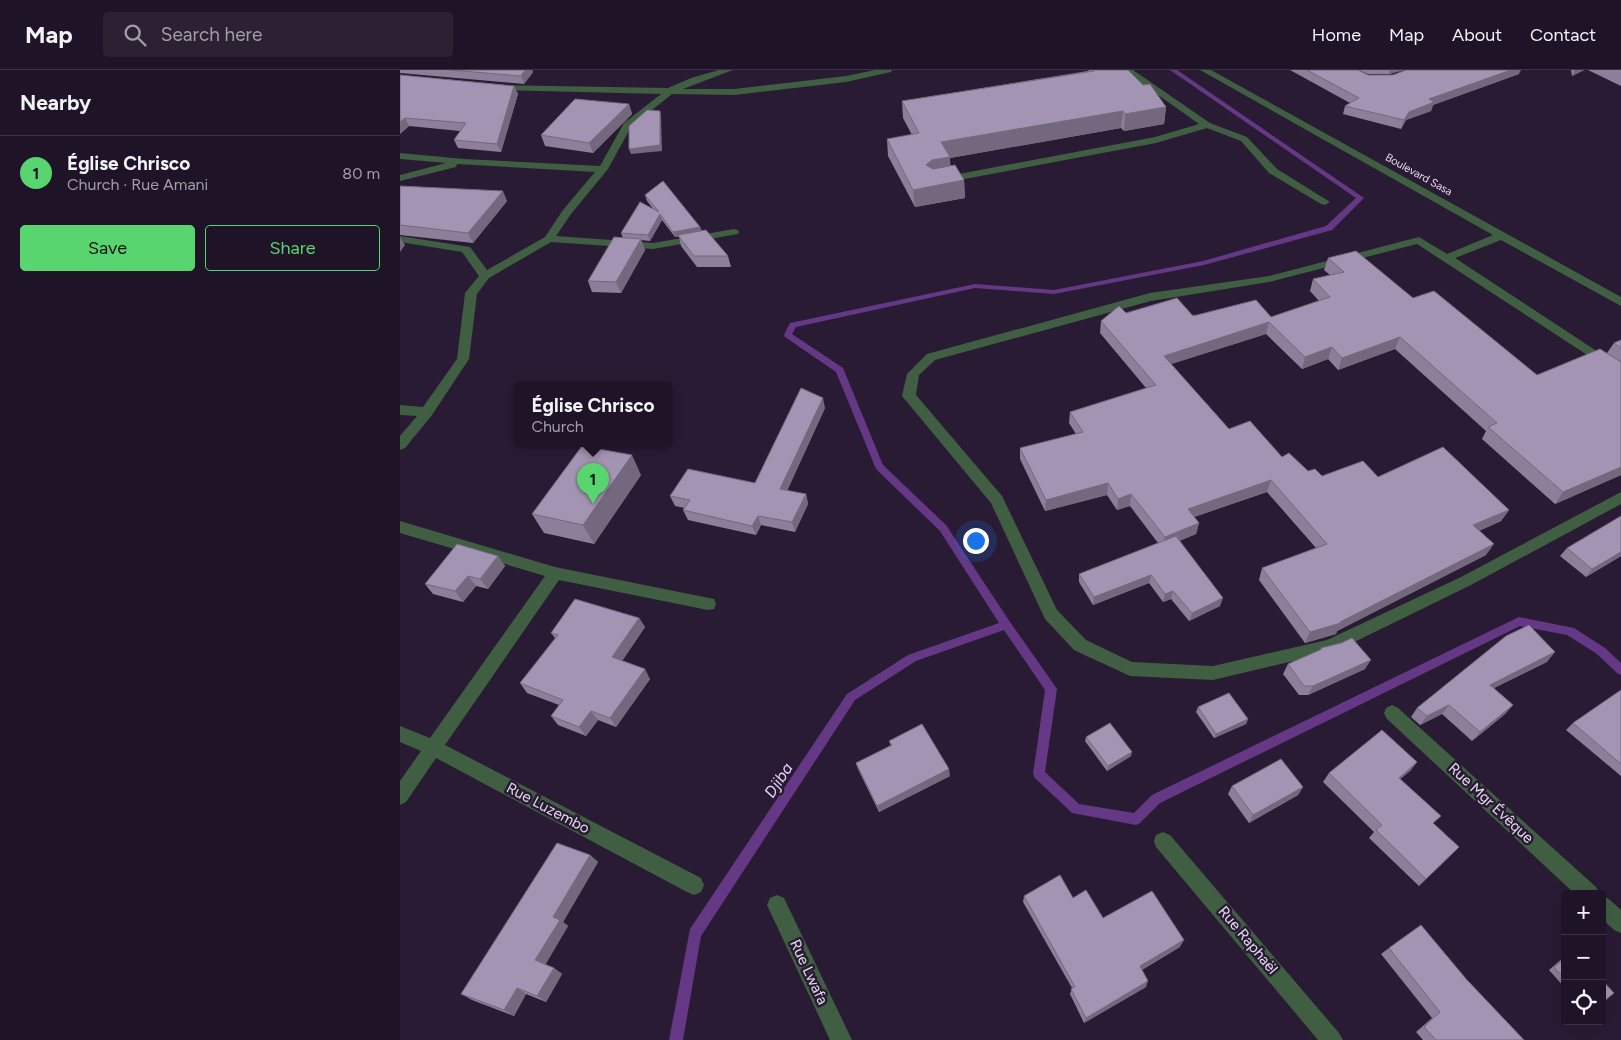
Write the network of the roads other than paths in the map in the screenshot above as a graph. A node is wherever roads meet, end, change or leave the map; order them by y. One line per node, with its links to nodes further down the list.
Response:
1 (704, 70): 6 (street)
2 (729, 70): 6 (street)
3 (888, 70): 8 (street)
4 (1127, 70): 9 (street)
5 (1204, 70): 17 (street, Boulevard Sasa)
6 (694, 80): 8 (street)
7 (484, 86): 8 (street)
8 (670, 91): 12 (street)
9 (1207, 125): 14 (street); 15 (street)
10 (400, 156): 11 (street)
11 (464, 162): 12 (street); 13 (street)
12 (603, 168): 19 (street)
13 (400, 178)
14 (934, 182)
15 (1325, 202)
16 (734, 232): 19 (street)
17 (1503, 235): 20 (street); 22 (street, Boulevard Sasa)
18 (400, 239): 21 (street)
19 (549, 239): 21 (street)
20 (1446, 258): 23 (street); 27 (street)
21 (485, 276): 25 (street)
22 (1621, 302)
23 (1621, 373)
24 (400, 410): 25 (street)
25 (427, 412): 26 (street)
26 (400, 445)
27 (1621, 497)
28 (400, 527): 29 (street)
29 (555, 574): 30 (street); 33 (street)
30 (708, 604)
31 (1392, 713): 37 (street, Rue Mgr Évêque)
32 (400, 734): 33 (street, Rue Luzembo)
33 (434, 748): 34 (street); 36 (street, Rue Luzembo)
34 (400, 796)
35 (1163, 841): 41 (street, Rue Raphaël)
36 (694, 885)
37 (1585, 890)
38 (777, 905): 42 (street, Rue Lwafa)
39 (1606, 910): 40 (street)
40 (1621, 923)
41 (1326, 1038)
42 (841, 1040)

